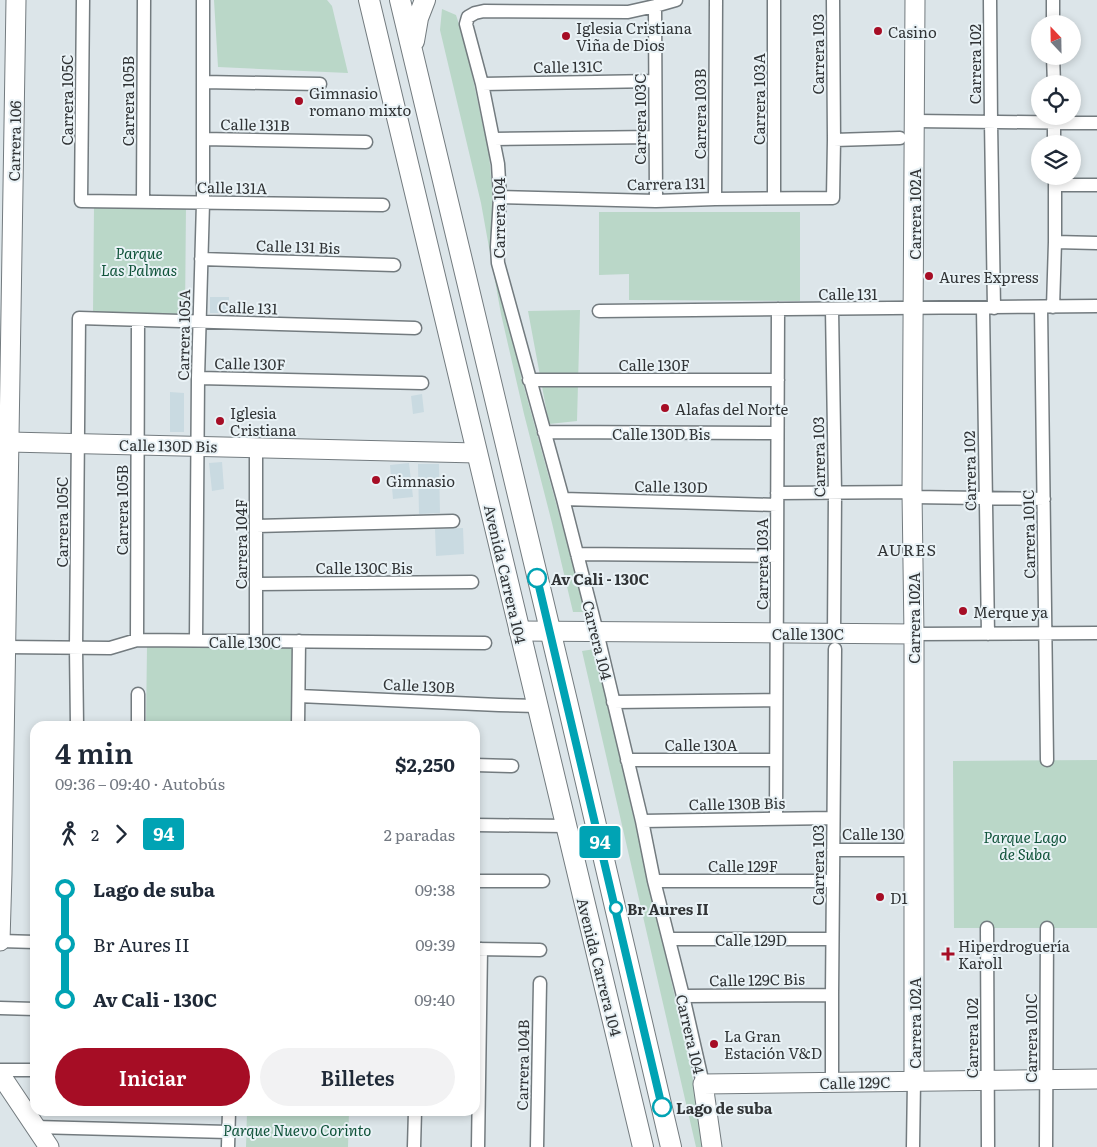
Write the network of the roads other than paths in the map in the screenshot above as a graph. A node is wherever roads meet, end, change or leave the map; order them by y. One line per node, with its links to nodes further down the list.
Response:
1 (16, 0): 49 (street, Carrera 106)
2 (82, 0): 42 (street, Carrera 105C)
3 (144, 0): 44 (street, Carrera 105B)
4 (203, 0): 21 (street, Carrera 105A)
5 (358, 0): 17 (main road)
6 (400, 0): 19 (main road, Avenida Carrera 104)
7 (425, 0): 19 (main road)
8 (676, 0): 16 (street)
9 (716, 0): 39 (street, Carrera 103B)
10 (774, 0): 40 (street, Carrera 103A)
11 (833, 0): 33 (street, Carrera 103)
12 (915, 0): 25 (street, Carrera 102A)
13 (990, 0): 26 (street, Carrera 102)
14 (1053, 0): 18 (street)
15 (573, 6): 16 (street); 23 (street, Carrera 104)
16 (655, 6): 20 (street, Carrera 103C)
17 (371, 9): 75 (main road, Avenida Carrera 104)
18 (1053, 15)
19 (413, 53): 91 (main road, Avenida Carrera 104)
20 (655, 80): 23 (street, Calle 131C); 29 (street, Carrera 103C)
21 (203, 82): 22 (street); 31 (street, Carrera 105A)
22 (320, 84)
23 (482, 84): 32 (street, Carrera 104)
24 (1031, 120): 26 (street)
25 (914, 121): 26 (street); 54 (street, Carrera 102A)
26 (991, 122): 55 (street, Carrera 102)
27 (1081, 122): 28 (street)
28 (1097, 123)
29 (655, 137): 32 (street); 43 (street, Carrera 103C)
30 (900, 138): 33 (street)
31 (203, 139): 34 (street, Calle 131B); 45 (street, Carrera 105A)
32 (494, 140): 38 (street, Carrera 104)
33 (834, 140): 41 (street, Carrera 103)
34 (366, 142)
35 (1081, 183): 37 (street)
36 (1055, 185): 47 (street, Carrera 101C)
37 (1097, 185)
38 (500, 197): 43 (street, Carrera 131); 65 (street, Carrera 104)
39 (715, 198): 40 (street, Carrera 131); 43 (street, Carrera 131)
40 (774, 198): 41 (street, Carrera 131)
41 (832, 198)
42 (81, 201): 44 (street, Calle 131A)
43 (656, 201)
44 (143, 202): 45 (street, Calle 131A)
45 (203, 203): 46 (street, Calle 131A); 50 (street, Carrera 105A)
46 (383, 205)
47 (1055, 242): 48 (street); 53 (street, Carrera 101C)
48 (1097, 243)
49 (6, 251): 61 (street, Carrera 106)
50 (201, 259): 51 (street, Calle 131 Bis); 62 (street, Carrera 105A)
51 (394, 265)
52 (1097, 306): 53 (street, Calle 131)
53 (1047, 307): 55 (street, Calle 131); 80 (street, Carrera 101C)
54 (913, 308): 55 (street, Calle 131); 57 (street, Calle 131); 77 (street, Carrera 102A)
55 (988, 308): 78 (street, Carrera 102)
56 (778, 309): 57 (street, Calle 131); 58 (street, Calle 131); 66 (street, Carrera 103A)
57 (832, 309): 76 (street, Carrera 103)
58 (599, 311)
59 (79, 318): 60 (street, Calle 131); 71 (street, Carrera 105C)
60 (138, 320): 62 (street, Calle 131); 72 (street, Carrera 105B)
61 (5, 321): 70 (street, Carrera 106)
62 (200, 322): 63 (street, Calle 131); 64 (street, Carrera 105A)
63 (415, 328)
64 (198, 378): 67 (street, Calle 130F); 73 (street, Carrera 105A)
65 (529, 380): 66 (street, Calle 130F); 68 (street, Carrera 104)
66 (778, 380): 69 (street, Carrera 103A)
67 (422, 383)
68 (544, 432): 69 (street, Calle 130D Bis); 81 (street, Carrera 104)
69 (777, 433): 79 (street, Carrera 103A)
70 (9, 442): 71 (street, Calle 130D Bis); 86 (street, Carrera 106)
71 (78, 443): 72 (street, Calle 130D Bis); 105 (street, Carrera 105C)
72 (138, 444): 73 (street, Calle 130D Bis); 98 (street, Carrera 105B)
73 (198, 446): 74 (street, Calle 130D Bis); 99 (street, Carrera 105A)
74 (256, 448): 75 (street, Calle 130D Bis); 83 (street, Carrera 104F)
75 (477, 452): 90 (main road, Avenida Carrera 104)
76 (835, 492): 77 (street, Calle 130D); 79 (street, Calle 130D); 102 (street, Carrera 103)
77 (912, 494): 78 (street, Calle 130D); 95 (street, Carrera 102A)
78 (986, 498): 80 (street, Calle 130D); 96 (street, Carrera 102)
79 (777, 499): 81 (street, Calle 130D); 85 (street, Carrera 103A)
80 (1044, 499): 97 (street, Carrera 101C)
81 (563, 500): 84 (street, Carrera 104)
82 (453, 521): 83 (street)
83 (256, 526): 88 (street, Carrera 104F)
84 (577, 554): 85 (street); 92 (street, Carrera 104)
85 (777, 556): 93 (street, Carrera 103A)
86 (3, 573): 89 (street, Carrera 106)
87 (472, 582): 88 (street, Calle 130C Bis)
88 (256, 584): 100 (street, Carrera 104F)
89 (3, 628): 104 (street, Carrera 106)
90 (519, 631): 91 (street, Calle 130C); 111 (main road, Avenida Carrera 104)
91 (550, 632): 92 (street, Calle 130C); 166 (main road, Avenida Carrera 104)
92 (597, 632): 93 (street, Calle 130C); 110 (street, Carrera 104)
93 (776, 633): 102 (street, Calle 130C); 109 (street, Carrera 103A)
94 (1097, 633): 97 (street, Calle 130C)
95 (914, 634): 96 (street, Calle 130C); 102 (street, Calle 130C); 128 (street, Carrera 102A)
96 (988, 634): 97 (street, Calle 130C)
97 (1046, 634): 118 (street, Carrera 101C)
98 (137, 640): 99 (street, Calle 130C); 105 (street, Calle 130C)
99 (196, 640): 100 (street, Calle 130C)
100 (256, 641): 101 (street, Calle 130C)
101 (299, 641): 103 (street, Calle 130C); 108 (street)
102 (835, 641): 122 (street, Carrera 103)
103 (485, 643)
104 (6, 647): 105 (street, Calle 130C); 106 (street, Carrera 106)
105 (76, 648): 112 (street, Carrera 105C)
106 (2, 689): 115 (street, Carrera 106)
107 (138, 694): 113 (street)
108 (299, 696): 111 (street, Calle 130B); 114 (street)
109 (776, 700): 110 (street); 117 (street, Carrera 103A)
110 (614, 702): 116 (street, Carrera 104)
111 (537, 706): 126 (main road, Avenida Carrera 104)
112 (77, 721)
113 (138, 721)
114 (298, 721)
115 (2, 752): 121 (street, Carrera 106)
116 (627, 760): 117 (street, Calle 130A); 124 (street, Carrera 104)
117 (776, 760): 123 (street, Carrera 103A)
118 (1047, 760)
119 (480, 765): 120 (street)
120 (512, 766)
121 (1, 808): 129 (street, Carrera 106)
122 (833, 818): 123 (street, Calle 130B Bis); 127 (street, Carrera 103)
123 (776, 819): 124 (street, Calle 130B Bis)
124 (642, 821): 132 (street, Carrera 104)
125 (480, 825): 126 (street)
126 (566, 826): 165 (main road, Avenida Carrera 104)
127 (833, 850): 128 (street, Calle 130); 133 (street, Carrera 103)
128 (914, 850): 152 (street, Carrera 102A)
129 (1, 873): 138 (street, Carrera 106)
130 (480, 881): 131 (street)
131 (543, 881)
132 (654, 881): 133 (street, Calle 129F); 136 (street, Carrera 104)
133 (833, 882): 137 (street, Carrera 103)
134 (987, 928): 150 (street, Carrera 102)
135 (1047, 928): 151 (street, Carrera 101C)
136 (669, 938): 137 (street, Calle 129D); 144 (street, Carrera 104)
137 (832, 939): 143 (street, Carrera 103)
138 (0, 941): 139 (street)
139 (30, 942)
140 (480, 949): 141 (street)
141 (540, 950)
142 (540, 983): 164 (street, Carrera 104B)
143 (832, 995): 144 (street, Calle 129C Bis); 153 (street, Carrera 103)
144 (683, 996): 154 (street, Carrera 104)
145 (0, 1008): 146 (street)
146 (30, 1009)
147 (30, 1070): 148 (street)
148 (0, 1072): 158 (street)
149 (1097, 1079): 151 (street, Calle 129C)
150 (988, 1080): 151 (street, Calle 129C); 152 (street, Calle 129C); 169 (street, Carrera 102)
151 (1046, 1080): 170 (street, Carrera 101C)
152 (914, 1081): 153 (street, Calle 129C); 168 (street, Carrera 102A)
153 (832, 1082): 154 (street, Calle 129C)
154 (702, 1084): 167 (street, Carrera 104)
155 (229, 1116): 159 (street)
156 (415, 1116): 162 (street)
157 (478, 1116): 163 (street)
158 (35, 1126): 159 (street); 160 (street)
159 (228, 1132): 161 (street)
160 (48, 1147)
161 (228, 1147)
162 (414, 1147)
163 (478, 1147)
164 (537, 1147)
165 (643, 1147)
166 (672, 1147)
167 (712, 1147)
168 (912, 1147)
169 (988, 1147)
170 (1046, 1147)

